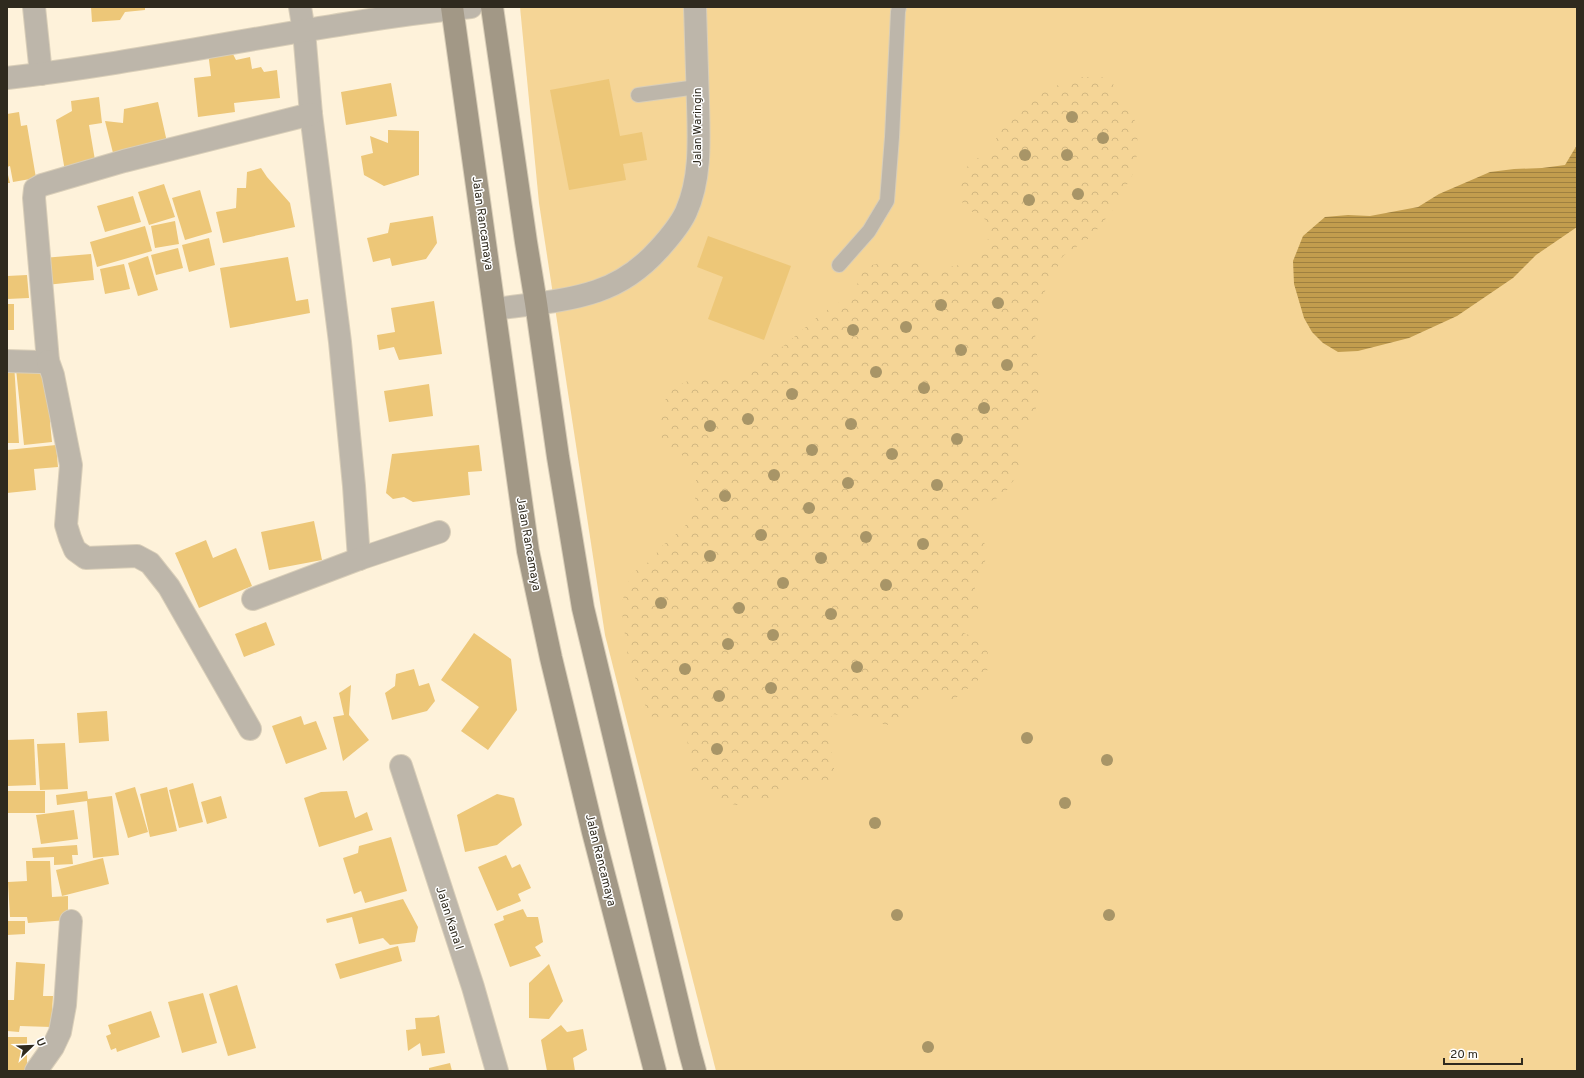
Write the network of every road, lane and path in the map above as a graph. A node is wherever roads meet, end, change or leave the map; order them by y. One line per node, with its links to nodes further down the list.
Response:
1 (34, 7): 8 (street)
2 (300, 7): 7 (street)
3 (492, 7): 14 (street)
4 (695, 7): 10 (street, Jalan Waringin)
5 (899, 7): 13 (lane)
6 (458, 8): 7 (street); 15 (street, Jalan Rancamaya)
7 (304, 30): 8 (street); 12 (street)
8 (41, 74): 9 (street)
9 (7, 78)
10 (697, 87): 11 (lane); 14 (street, Jalan Waringin)
11 (638, 95)
12 (311, 114): 17 (street); 19 (street)
13 (839, 265)
14 (536, 303): 15 (street, Jalan Waringin); 27 (street)
15 (495, 309): 26 (street, Jalan Rancamaya)
16 (7, 361): 17 (street)
17 (48, 361): 21 (street)
18 (439, 532): 19 (street)
19 (359, 559): 20 (street)
20 (253, 599)
21 (250, 729)
22 (401, 766): 25 (street, Jalan Kana I)
23 (71, 921): 24 (street)
24 (36, 1071)
25 (497, 1071)
26 (655, 1071)
27 (695, 1071)

